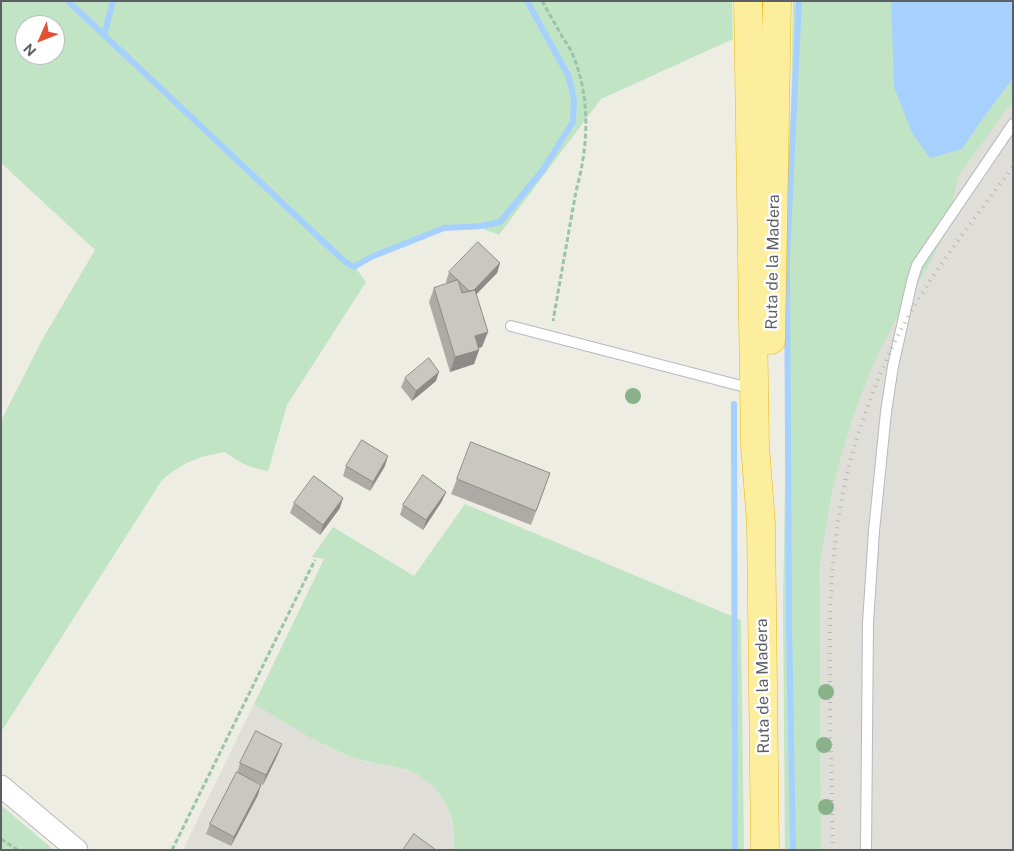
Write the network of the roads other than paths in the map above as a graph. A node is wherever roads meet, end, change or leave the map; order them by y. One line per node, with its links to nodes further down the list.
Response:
1 (748, 1): 5 (highway, Ruta de la Madera)
2 (777, 1): 6 (highway, Ruta de la Madera)
3 (1013, 124): 10 (lane)
4 (511, 326): 5 (lane)
5 (754, 390): 6 (highway, Ruta de la Madera)
6 (762, 523): 9 (highway, Ruta de la Madera)
7 (1, 786): 8 (street)
8 (77, 850)
9 (765, 850)
10 (866, 850)

